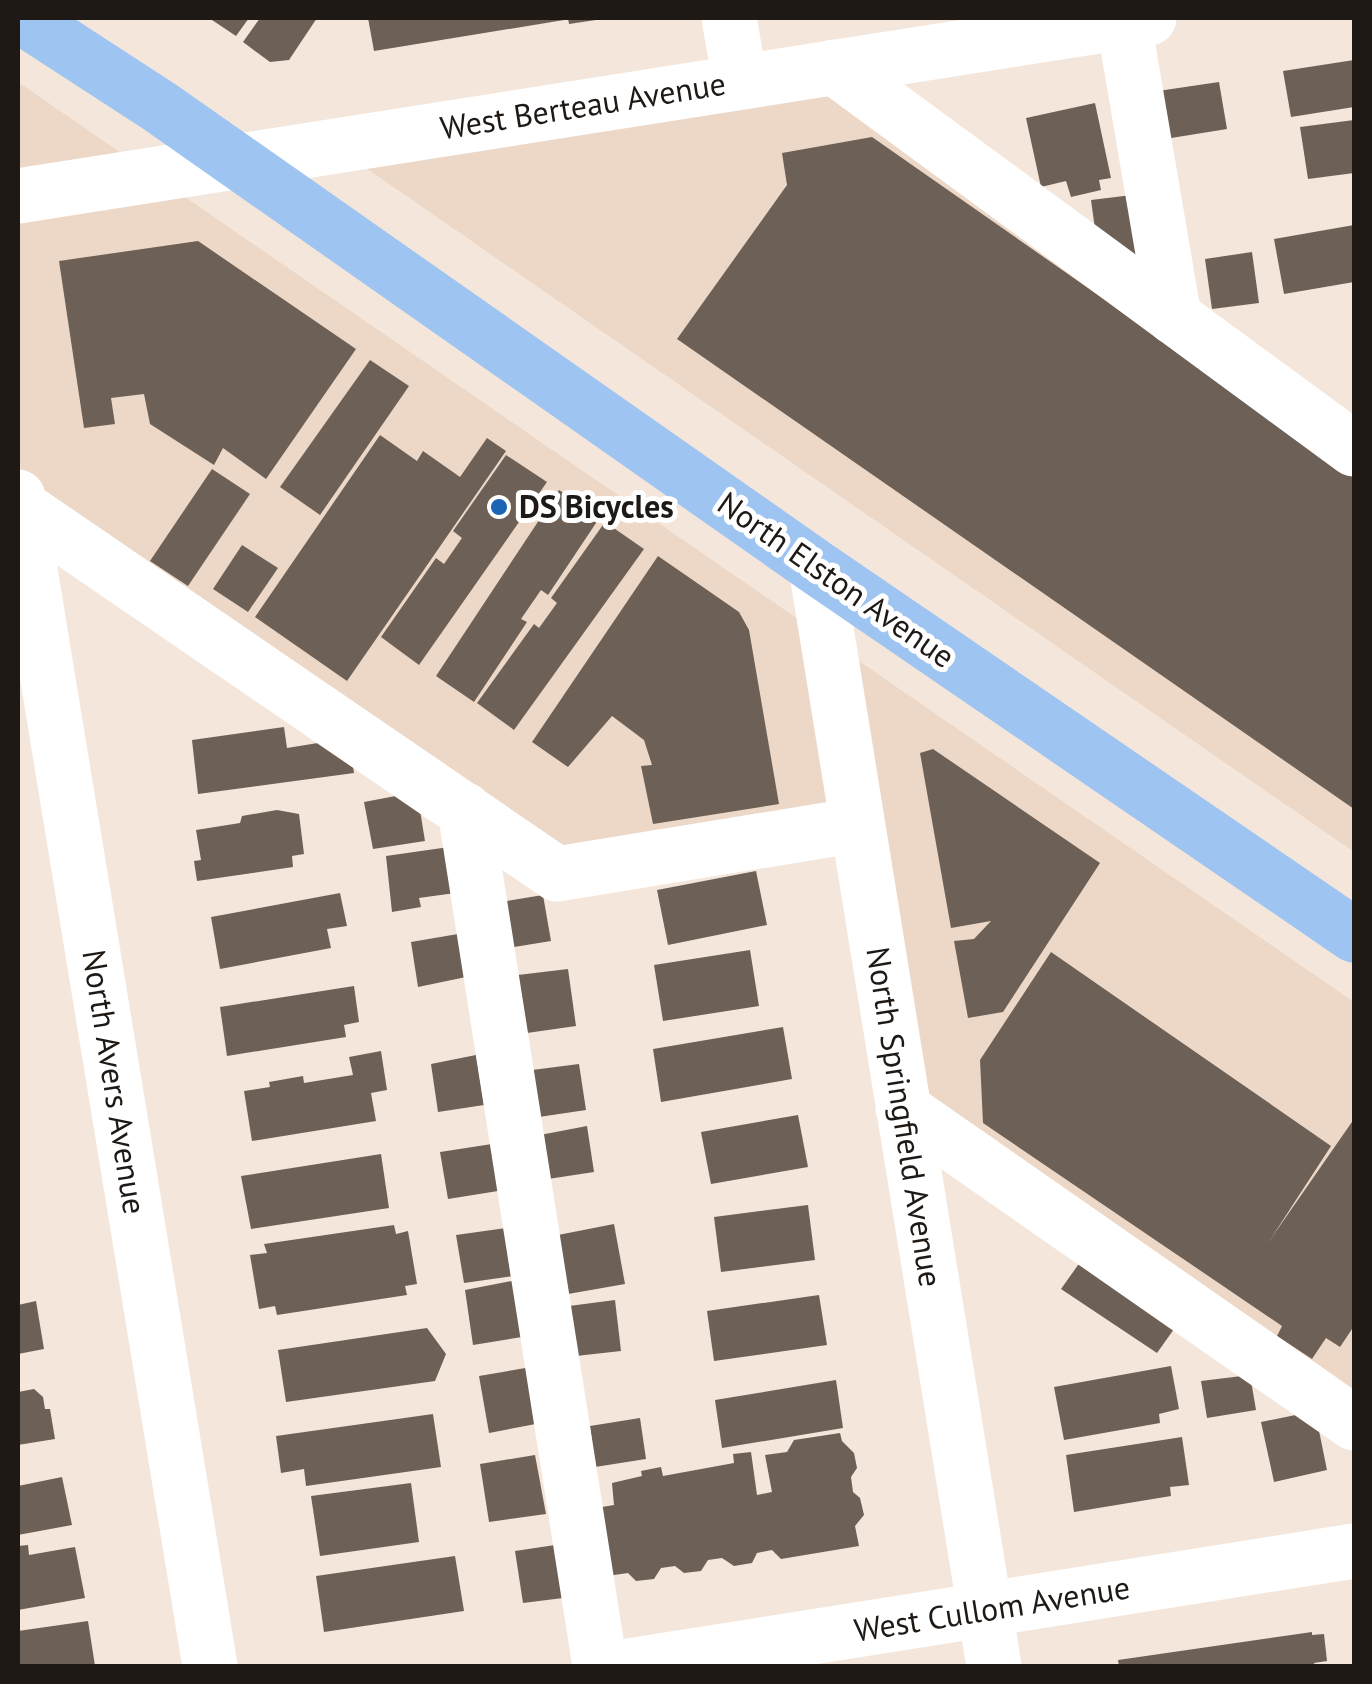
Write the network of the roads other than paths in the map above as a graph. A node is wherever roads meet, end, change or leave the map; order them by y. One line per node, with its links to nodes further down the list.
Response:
1 (23, 18): 6 (main road, North Elston Avenue)
2 (729, 18): 5 (street)
3 (1132, 19): 4 (street, West Berteau Avenue); 8 (street)
4 (834, 68): 5 (street, West Berteau Avenue); 8 (street)
5 (740, 82): 6 (street, West Berteau Avenue)
6 (234, 162): 7 (street, West Berteau Avenue); 12 (main road, North Elston Avenue)
7 (18, 196)
8 (1174, 316): 9 (street)
9 (1354, 448)
10 (18, 498): 11 (street, North Avers Avenue)
11 (19, 506): 13 (street); 20 (street, North Avers Avenue)
12 (816, 567): 14 (street, North Springfield Avenue); 15 (main road, North Elston Avenue)
13 (465, 810): 14 (street); 21 (street)
14 (857, 825): 16 (street, North Springfield Avenue)
15 (1354, 935)
16 (903, 1109): 17 (street); 19 (street, North Springfield Avenue)
17 (1354, 1423)
18 (1354, 1551): 19 (street, West Cullom Avenue)
19 (984, 1610): 22 (street, West Cullom Avenue); 23 (street, North Springfield Avenue)
20 (210, 1666)
21 (600, 1666)
22 (629, 1666)
23 (994, 1666)

